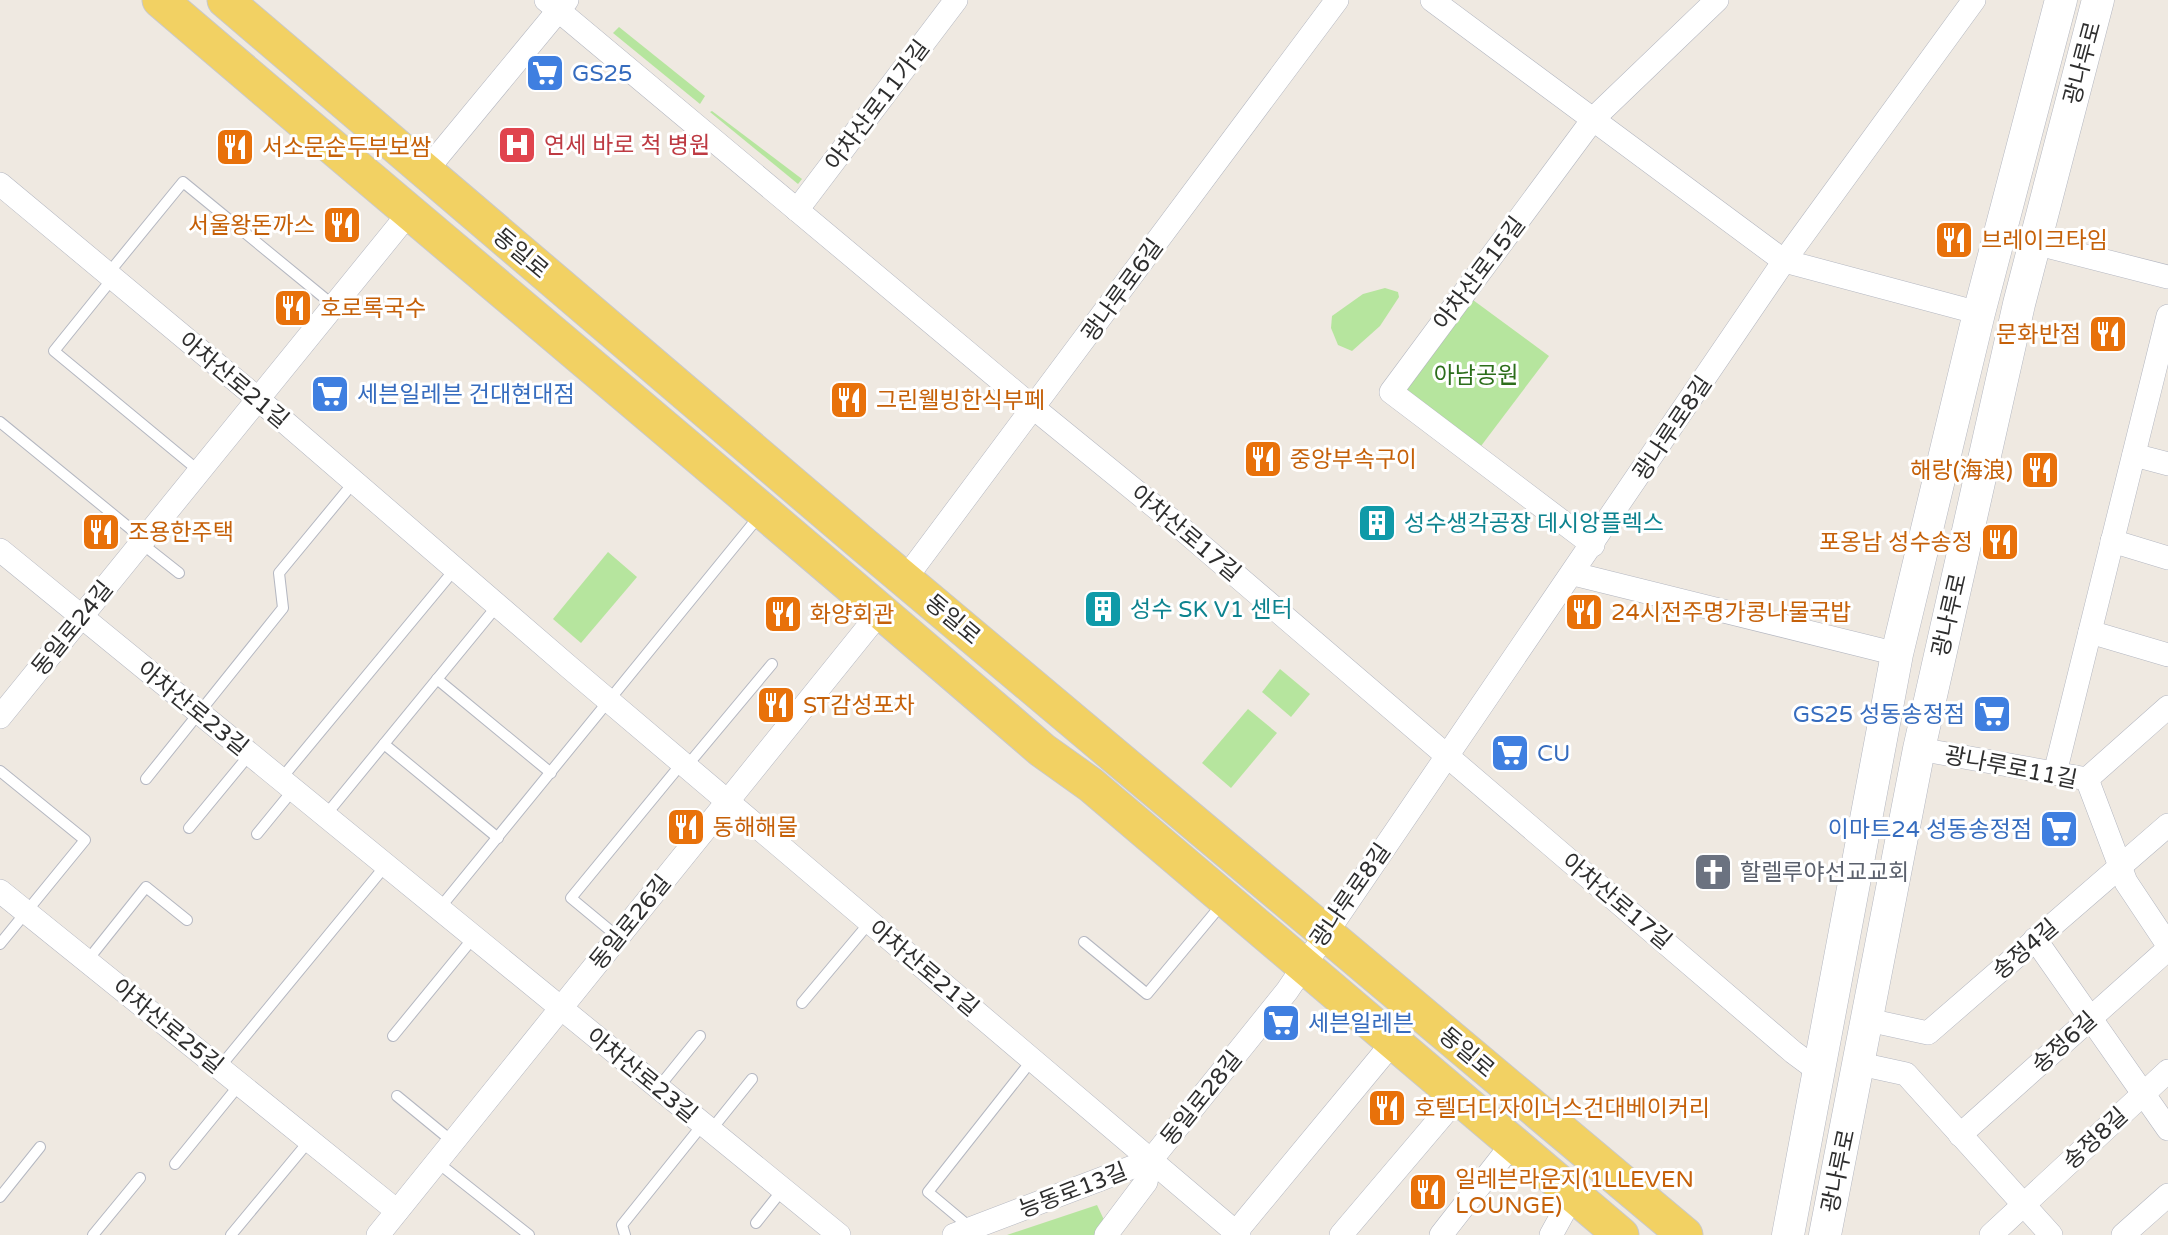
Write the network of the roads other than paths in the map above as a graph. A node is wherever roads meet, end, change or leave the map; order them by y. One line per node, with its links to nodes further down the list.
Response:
1 (160, 0): 12 (main road, 동일로)
2 (225, 0): 13 (main road, 동일로)
3 (956, 0): 16 (street, 아차산로11가길)
4 (1337, 0): 27 (street, 광나루로6길)
5 (1432, 0): 11 (street)
6 (1717, 0): 11 (street, 아차산로15길)
7 (1974, 0): 19 (street, 광나루로8길)
8 (2061, 0): 23 (main road, 광나루로)
9 (2098, 0): 18 (main road, 광나루로)
10 (557, 3): 14 (street); 16 (street, 아차산로17길)
11 (1594, 118): 19 (street); 36 (street, 아차산로15길)
12 (303, 123): 13 (main road); 17 (main road, 동일로)
13 (385, 138): 14 (main road, 동일로)
14 (425, 172): 42 (main road, 동일로)
15 (2, 191): 20 (street, 아차산로21길)
16 (797, 210): 27 (street, 아차산로17길)
17 (409, 213): 22 (street, 동일로24길); 33 (main road, 동일로)
18 (2034, 243): 21 (street); 58 (main road, 광나루로)
19 (1784, 261): 23 (street); 36 (street, 광나루로8길)
20 (109, 277): 22 (lane); 26 (street, 아차산로21길); 31 (lane)
21 (2168, 277)
22 (333, 305): 26 (street, 동일로24길)
23 (1979, 313): 48 (main road, 광나루로)
24 (2168, 316): 25 (street)
25 (2161, 373): 29 (street)
26 (257, 398): 31 (street, 동일로24길); 32 (street, 아차산로21길)
27 (1035, 409): 42 (street, 광나루로6길); 60 (street, 아차산로17길)
28 (0, 422): 34 (lane)
29 (2134, 455): 30 (street); 35 (street)
30 (2168, 464)
31 (199, 471): 34 (street, 동일로24길)
32 (354, 482): 39 (street, 아차산로21길); 54 (lane)
33 (765, 510): 44 (main road, 동일로); 52 (lane)
34 (142, 541): 40 (lane); 45 (street, 동일로24길)
35 (2112, 541): 38 (street); 46 (street)
36 (1593, 545): 41 (street, 광나루로8길)
37 (3, 558): 45 (street, 아차산로23길)
38 (2168, 558)
39 (455, 569): 43 (street, 아차산로21길); 67 (lane)
40 (179, 573)
41 (1574, 574): 48 (street, 광나루로); 60 (street, 광나루로8길)
42 (905, 579): 47 (main road); 76 (main road, 동일로)
43 (497, 606): 51 (lane); 52 (street, 아차산로21길)
44 (881, 611): 47 (main road, 동일로); 68 (street, 동일로26길)
45 (82, 617): 54 (street, 아차산로23길); 55 (street, 동일로24길)
46 (2090, 632): 49 (street); 64 (street)
47 (910, 636): 78 (main road, 동일로)
48 (1897, 654): 56 (main road, 광나루로)
49 (2168, 655)
50 (772, 664): 61 (lane)
51 (437, 679): 57 (lane); 63 (lane)
52 (610, 702): 61 (street, 아차산로21길); 63 (lane)
53 (2168, 707): 66 (street)
54 (200, 713): 59 (street, 아차산로23길); 65 (lane)
55 (0, 717)
56 (1880, 740): 58 (main road, 광나루로11길); 103 (main road, 광나루로)
57 (384, 744): 69 (lane); 73 (lane)
58 (1919, 749): 64 (street, 광나루로11길); 95 (main road, 광나루로)
59 (250, 754): 67 (street, 아차산로23길); 71 (lane)
60 (1449, 755): 83 (street, 광나루로8길); 103 (street, 아차산로17길)
61 (684, 765): 68 (street, 아차산로21길); 85 (lane)
62 (0, 771): 80 (lane)
63 (551, 773): 73 (lane)
64 (2055, 773): 66 (street, 광나루로11길)
65 (146, 779)
66 (2087, 779): 75 (street, 광나루로11길)
67 (287, 784): 69 (street, 아차산로23길); 72 (lane)
68 (727, 801): 82 (street, 아차산로21길); 85 (street, 동일로26길)
69 (326, 816): 74 (street, 아차산로23길)
70 (2168, 825): 75 (street, 송정4길)
71 (190, 828)
72 (257, 834)
73 (498, 838): 79 (lane)
74 (386, 865): 79 (street, 아차산로23길); 101 (lane)
75 (2120, 866): 86 (street, 송정4길); 89 (street, 광나루로11길)
76 (1270, 885): 78 (main road); 83 (main road, 동일로)
77 (0, 891): 80 (street, 아차산로25길)
78 (1222, 896): 87 (lane); 91 (main road, 동일로)
79 (439, 909): 84 (street, 아차산로23길)
80 (26, 912): 88 (lane); 90 (street, 아차산로25길)
81 (187, 920): 90 (lane)
82 (870, 922): 92 (lane); 99 (street, 아차산로21길)
83 (1325, 931): 91 (street, 광나루로8길); 129 (main road, 동일로)
84 (474, 937): 93 (street, 아차산로23길); 96 (lane)
85 (618, 937): 93 (street, 동일로26길)
86 (2035, 939): 94 (street); 95 (street, 송정4길)
87 (1084, 942)
88 (0, 944)
89 (2168, 947): 94 (street, 송정6길)
90 (87, 961): 101 (street, 아차산로25길)
91 (1303, 964): 98 (main road, 동일로); 117 (street, 동일로28길)
92 (802, 1003)
93 (561, 1008): 106 (street, 아차산로23길); 114 (street, 동일로26길)
94 (2091, 1018): 107 (street); 112 (street, 송정6길)
95 (1868, 1020): 100 (main road, 광나루로)
96 (393, 1036)
97 (700, 1036): 106 (lane)
98 (1394, 1041): 109 (main road, 동일로); 131 (street)
99 (1032, 1060): 117 (street, 아차산로21길); 130 (lane)
100 (1860, 1064): 112 (street); 143 (main road, 광나루로)
101 (219, 1068): 105 (street, 아차산로25길)
102 (2168, 1071): 107 (street, 송정8길)
103 (1820, 1072): 142 (main road, 광나루로)
104 (752, 1079): 110 (lane)
105 (240, 1084): 113 (street, 아차산로25길); 119 (lane)
106 (658, 1088): 110 (street, 아차산로23길)
107 (2143, 1094): 111 (street); 125 (street, 송정8길)
108 (397, 1096): 114 (lane)
109 (1458, 1097): 115 (main road, 동일로); 138 (street, 동일로)
110 (707, 1128): 121 (street, 아차산로23길); 128 (lane, 아차산로23길)
111 (2168, 1129)
112 (1960, 1135): 125 (street)
113 (309, 1141): 126 (street, 아차산로25길); 134 (lane)
114 (453, 1142): 118 (street, 동일로26길)
115 (1513, 1143): 124 (main road, 동일로); 139 (street)
116 (40, 1147): 123 (lane)
117 (1152, 1160): 130 (street, 능동로13길); 131 (street, 아차산로21길); 137 (street, 동일로28길)
118 (436, 1162): 126 (street, 동일로26길); 135 (lane)
119 (175, 1164)
120 (140, 1178): 133 (lane)
121 (783, 1189): 127 (lane); 136 (street, 아차산로23길)
122 (2168, 1195): 146 (street)
123 (0, 1197)
124 (1581, 1201): 129 (main road); 140 (street); 141 (main road, 동일로)
125 (2023, 1205): 144 (street, 송정8길); 145 (street)
126 (397, 1211): 132 (street, 동일로26길)
127 (756, 1223)
128 (623, 1230)
129 (1662, 1230)
130 (963, 1232)
131 (1229, 1232)
132 (379, 1234)
133 (93, 1235)
134 (231, 1235)
135 (529, 1235)
136 (838, 1235)
137 (1105, 1235)
138 (1341, 1235)
139 (1441, 1235)
140 (1551, 1235)
141 (1621, 1235)
142 (1788, 1235)
143 (1825, 1235)
144 (1991, 1235)
145 (2050, 1235)
146 (2123, 1235)

